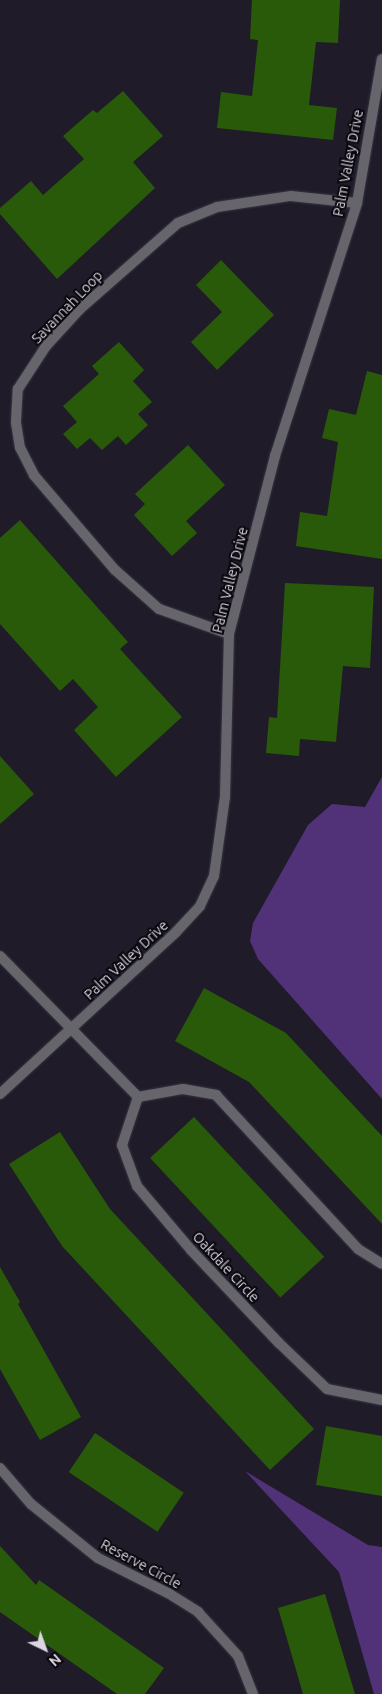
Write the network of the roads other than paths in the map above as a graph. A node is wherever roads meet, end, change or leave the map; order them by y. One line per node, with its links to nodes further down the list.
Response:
1 (382, 59): 2 (street, Palm Valley Drive)
2 (357, 203): 3 (street, Palm Valley Drive); 3 (street, Savannah Loop)
3 (229, 634): 5 (street, Palm Valley Drive)
4 (0, 956): 5 (street)
5 (71, 1030): 6 (street, Palm Valley Drive); 7 (street)
6 (0, 1094)
7 (138, 1097): 8 (street); 9 (street, Oakdale Circle)
8 (382, 1264)
9 (382, 1400)
10 (0, 1468): 11 (street, Reserve Circle)
11 (253, 1694)

